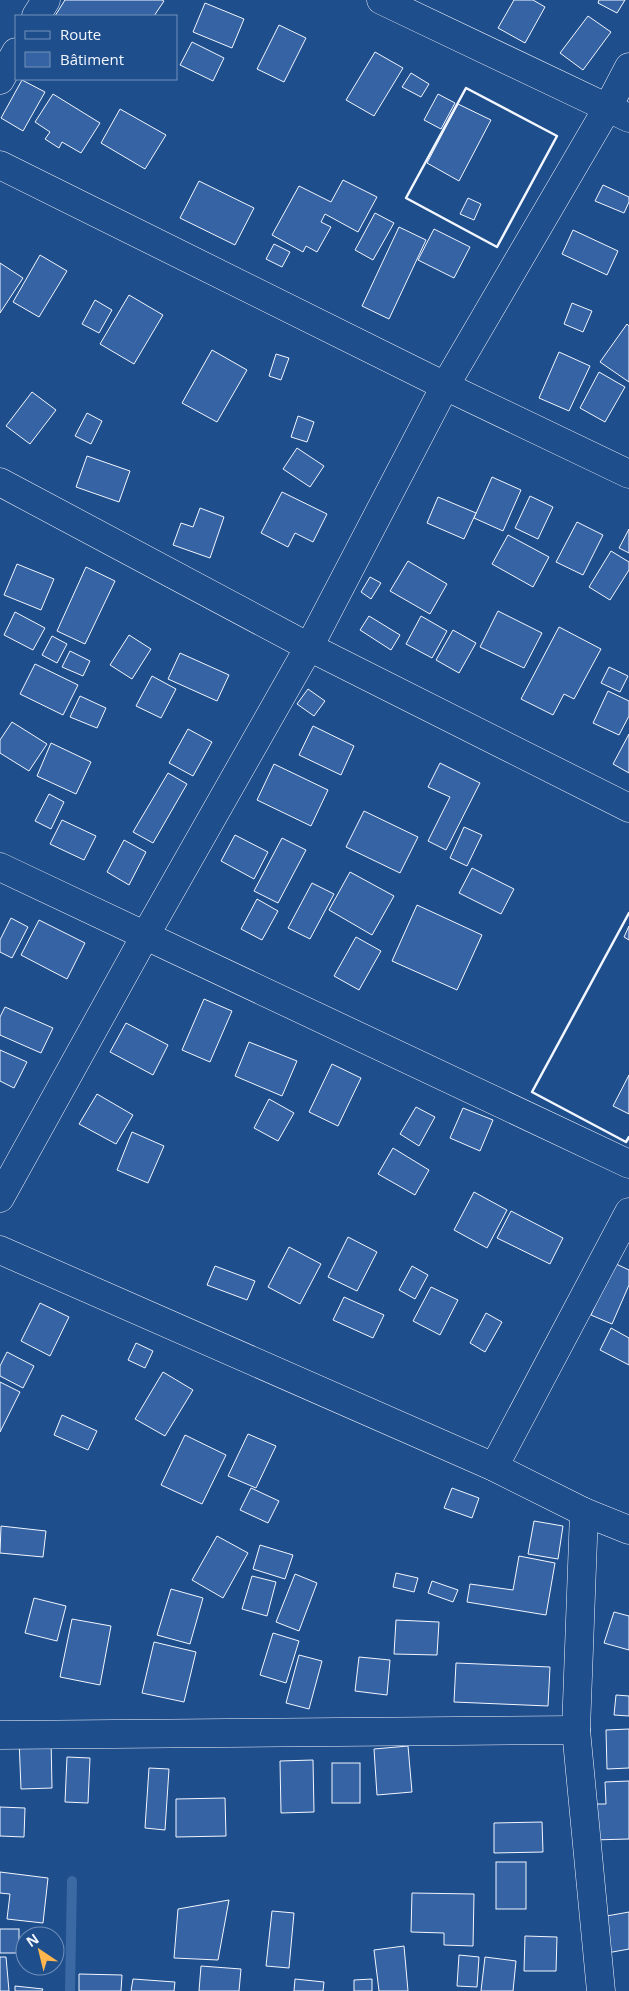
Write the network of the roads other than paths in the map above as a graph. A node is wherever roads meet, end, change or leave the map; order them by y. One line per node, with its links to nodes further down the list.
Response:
1 (46, 0): 3 (street)
2 (381, 0): 7 (street)
3 (37, 15)
4 (15, 54): 6 (street)
5 (629, 67): 7 (street)
6 (0, 80)
7 (619, 113): 9 (street)
8 (0, 164): 9 (street)
9 (445, 386): 10 (street); 12 (street)
10 (629, 474)
11 (0, 482): 12 (street)
12 (309, 647): 13 (street); 15 (street)
13 (629, 808)
14 (0, 867): 15 (street)
15 (145, 936): 16 (street); 17 (street)
16 (629, 1164)
17 (0, 1198)
18 (629, 1212): 20 (street)
19 (0, 1250): 20 (street)
20 (494, 1467): 21 (street)
21 (584, 1512): 22 (street); 23 (street)
22 (629, 1530)
23 (576, 1730): 24 (street); 25 (street)
24 (0, 1735)
25 (602, 1991)

